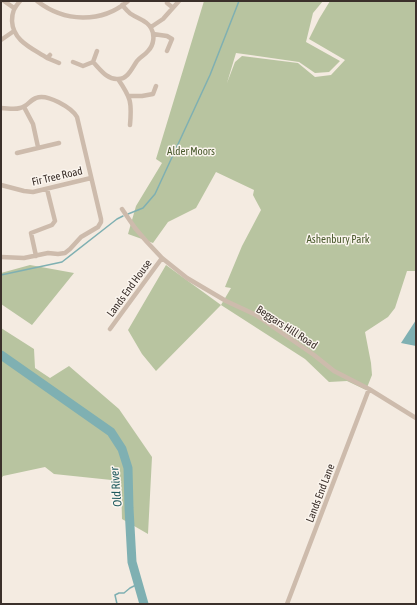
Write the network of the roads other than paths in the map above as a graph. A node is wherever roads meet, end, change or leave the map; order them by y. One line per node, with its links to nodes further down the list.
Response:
1 (4, 1): 9 (street)
2 (20, 1): 9 (street)
3 (37, 1): 7 (street)
4 (128, 1): 7 (street)
5 (179, 1): 8 (street)
6 (167, 3): 8 (street)
7 (122, 5): 10 (street)
8 (172, 7): 10 (street)
9 (14, 8): 11 (street)
10 (151, 27): 12 (street)
11 (14, 32): 13 (street); 16 (street)
12 (153, 34): 15 (street); 21 (street)
13 (1, 40)
14 (97, 51): 20 (street)
15 (167, 51)
16 (38, 52): 17 (street); 18 (street)
17 (34, 56)
18 (59, 62)
19 (73, 62): 20 (street)
20 (93, 62): 21 (street)
21 (118, 79): 23 (street)
22 (156, 86): 23 (street)
23 (129, 96): 26 (street)
24 (24, 107): 25 (street); 28 (street); 30 (street)
25 (1, 108)
26 (130, 125)
27 (59, 143): 28 (street)
28 (38, 147): 29 (street)
29 (17, 153)
30 (91, 178): 32 (street, Fir Tree Road); 35 (street, Fir Tree Road)
31 (1, 185): 32 (street, Fir Tree Road)
32 (47, 189): 35 (street)
33 (122, 209): 36 (street, Beggars Hill Road)
34 (1, 256): 35 (street)
35 (36, 256)
36 (162, 258): 37 (street, Lands End House); 38 (street, Beggars Hill Road)
37 (110, 329)
38 (369, 389): 39 (street, Beggars Hill Road); 40 (street, Lands End Lane)
39 (416, 418)
40 (286, 604)

